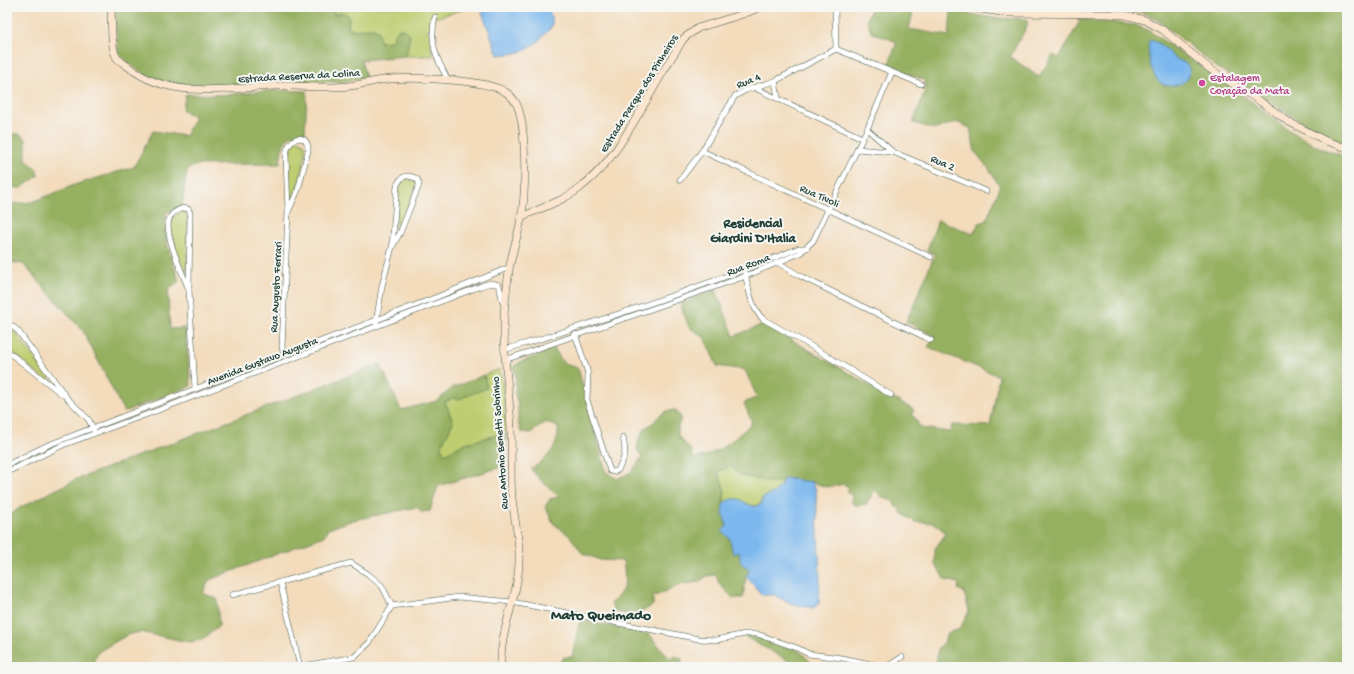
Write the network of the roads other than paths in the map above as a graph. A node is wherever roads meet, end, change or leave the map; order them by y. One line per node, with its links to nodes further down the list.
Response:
1 (111, 7): 8 (street, Estrada Reserva da Colina)
2 (761, 7): 23 (street, Estrada Parque dos Pinheiros)
3 (835, 7): 6 (street)
4 (968, 7): 15 (street)
5 (435, 17): 8 (street)
6 (836, 49): 7 (street); 9 (street, Rua 4)
7 (892, 72): 10 (street); 13 (street)
8 (448, 80): 23 (street, Estrada Reserva da Colina)
9 (775, 81): 11 (street, Rua 4); 12 (street)
10 (921, 84)
11 (755, 88): 12 (street); 17 (street, Rua 4)
12 (778, 98): 14 (street)
13 (867, 129): 14 (street); 18 (street, Rua 2)
14 (862, 138): 16 (street)
15 (1347, 148)
16 (857, 149): 18 (street, Rua 2); 21 (street)
17 (702, 151): 19 (street, Rua 4); 21 (street, Rua Tivoli)
18 (893, 152): 20 (street, Rua 2)
19 (680, 180)
20 (986, 191)
21 (828, 209): 25 (street); 26 (street, Rua Tivoli)
22 (288, 212): 22 (street, Rua Augusto Ferrari); 44 (street, Rua Augusto Ferrari)
23 (521, 217): 29 (street, Rua Antonio Benetti Sobrinho)
24 (392, 247): 24 (street); 36 (street)
25 (807, 248): 27 (street, Rua Roma); 28 (street, Rua Roma)
26 (931, 257)
27 (774, 258): 28 (street); 30 (street, Rua Roma)
28 (778, 263): 31 (street, Rua Roma); 41 (street)
29 (510, 267): 34 (street, Rua Antonio Benetti Sobrinho); 36 (street, Avenida Gustavo Augusta)
30 (744, 269): 31 (street); 33 (street, Rua Roma)
31 (746, 276): 35 (street, Rua Roma); 48 (street)
32 (189, 290): 32 (street); 47 (street)
33 (626, 311): 35 (street); 39 (street, Rua Roma)
34 (504, 313): 38 (street, Avenida Gustavo Augusta); 42 (street, Rua Antonio Benetti Sobrinho)
35 (629, 318): 40 (street, Rua Roma)
36 (376, 320): 38 (street); 44 (street, Avenida Gustavo Augusta)
37 (7, 325): 49 (street)
38 (376, 327): 46 (street, Avenida Gustavo Augusta)
39 (573, 329): 40 (street); 42 (street, Rua Roma)
40 (576, 336): 45 (street, Rua Roma); 52 (street)
41 (931, 340)
42 (504, 350): 45 (street, Rua Antonio Benetti Sobrinho)
43 (7, 351): 49 (street)
44 (284, 354): 46 (street, Rua Augusto Ferrari); 47 (street, Avenida Gustavo Augusta)
45 (505, 360): 57 (street, Rua Antonio Benetti Sobrinho)
46 (286, 361): 51 (street, Avenida Gustavo Augusta)
47 (195, 389): 50 (street, Avenida Gustavo Augusta)
48 (891, 395)
49 (67, 398): 50 (street)
50 (93, 428): 51 (street); 53 (street, Avenida Gustavo Augusta)
51 (94, 433): 54 (street, Avenida Gustavo Augusta)
52 (623, 437)
53 (7, 465)
54 (7, 472)
55 (280, 582): 56 (street); 58 (street); 60 (street)
56 (232, 595)
57 (512, 602): 58 (street); 59 (street); 61 (street, Rua Antonio Benetti Sobrinho)
58 (392, 606): 60 (street)
59 (902, 656)
60 (299, 667)
61 (501, 667)

